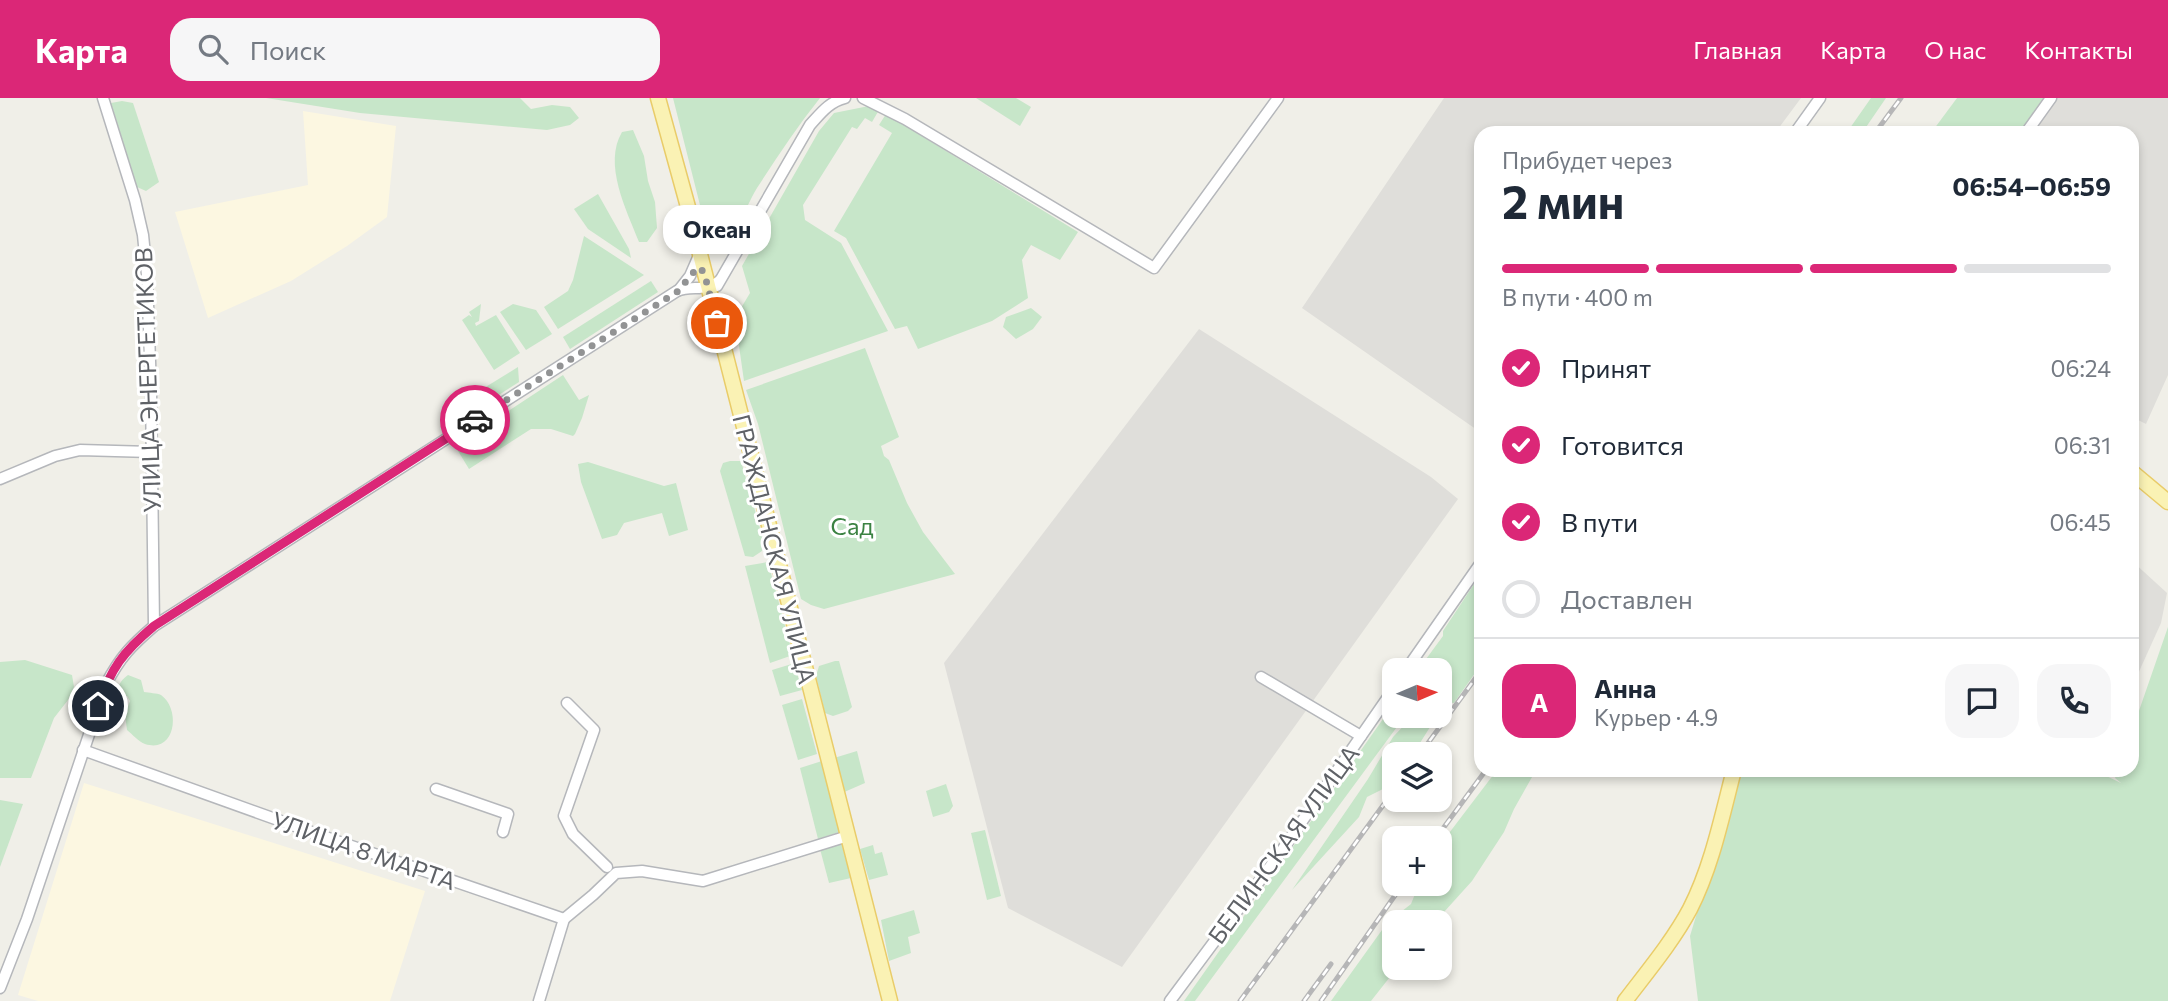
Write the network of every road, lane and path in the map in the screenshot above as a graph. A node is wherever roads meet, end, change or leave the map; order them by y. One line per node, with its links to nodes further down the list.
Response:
1 (103, 98): 17 (street, УЛИЦА ЭНЕРГЕТИКОВ)
2 (658, 98): 11 (main road, ГРАЖДАНСКАЯ УЛИЦА)
3 (845, 98): 10 (street)
4 (863, 98): 5 (street)
5 (1278, 98)
6 (1820, 98): 8 (street)
7 (2051, 98): 9 (street)
8 (1800, 126)
9 (2031, 126)
10 (749, 230): 12 (street); 15 (street)
11 (695, 236): 12 (street); 13 (main road, ГРАЖДАНСКАЯ УЛИЦА)
12 (713, 239): 13 (street)
13 (699, 252): 14 (main road, ГРАЖДАНСКАЯ УЛИЦА)
14 (699, 271): 15 (main road, ГРАЖДАНСКАЯ УЛИЦА); 16 (street)
15 (713, 289): 16 (street); 32 (main road, ГРАЖДАНСКАЯ УЛИЦА)
16 (677, 292): 22 (street)
17 (151, 452): 19 (street); 22 (street, УЛИЦА ЭНЕРГЕТИКОВ)
18 (2139, 478): 20 (main road)
19 (0, 479)
20 (2168, 502)
21 (1474, 573): 23 (street)
22 (154, 626): 28 (street)
23 (1414, 658)
24 (1261, 677): 27 (street)
25 (567, 703): 33 (street)
26 (1382, 706): 27 (street, БЕЛИНСКАЯ УЛИЦА)
27 (1361, 736): 38 (street, БЕЛИНСКАЯ УЛИЦА)
28 (83, 750): 34 (street, УЛИЦА 8 МАРТА); 35 (street)
29 (1732, 777): 39 (main road)
30 (436, 789): 31 (street)
31 (503, 832)
32 (848, 836): 34 (street); 37 (main road, ГРАЖДАНСКАЯ УЛИЦА)
33 (607, 867)
34 (564, 919): 36 (street)
35 (0, 988)
36 (539, 1001)
37 (890, 1001)
38 (1170, 1001)
39 (1625, 1001)

